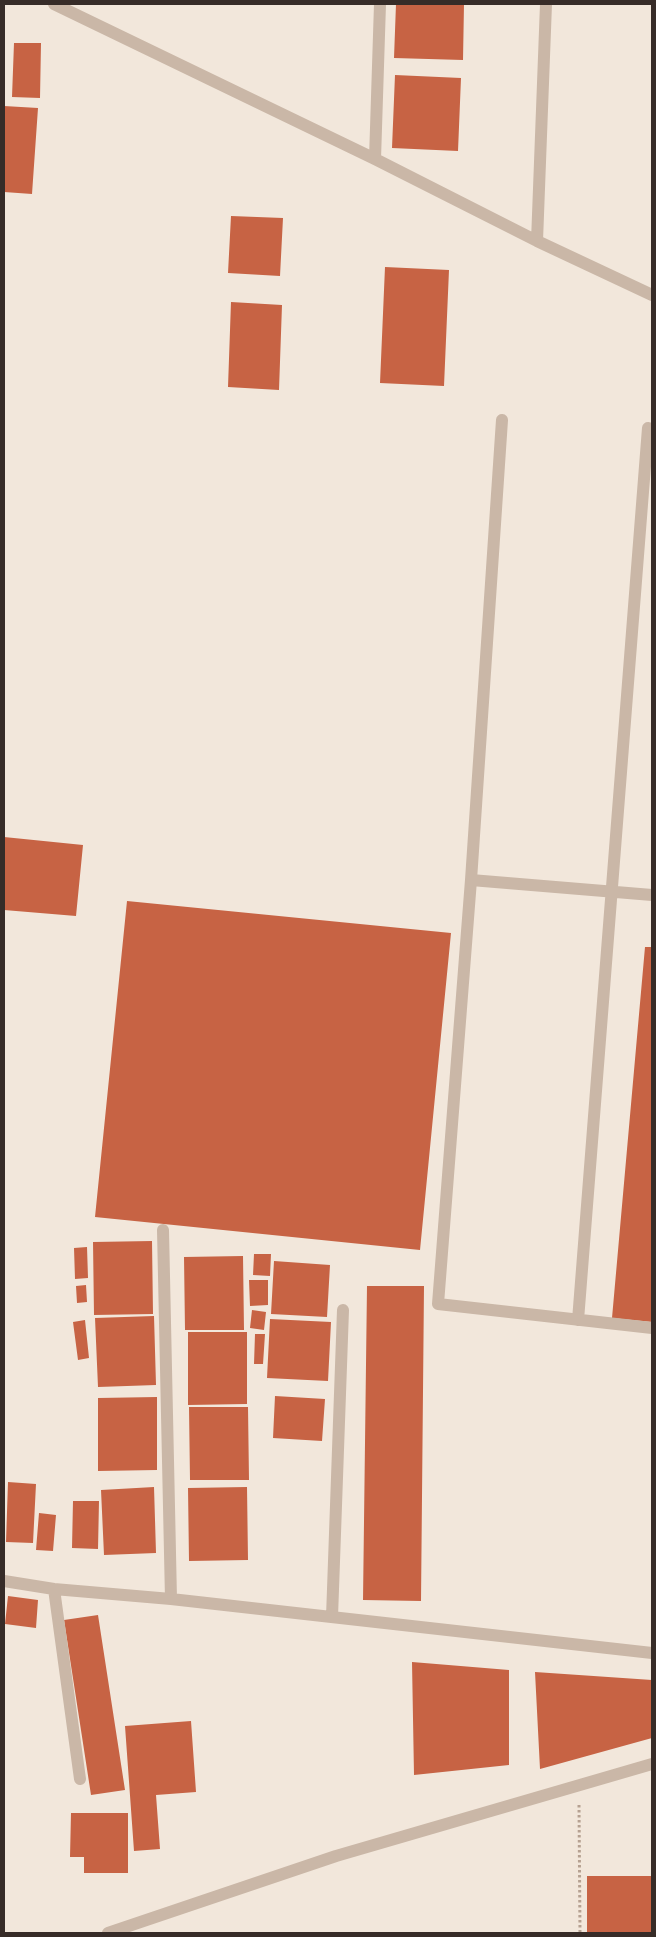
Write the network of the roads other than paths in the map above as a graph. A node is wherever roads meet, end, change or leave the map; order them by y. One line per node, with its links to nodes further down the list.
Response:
1 (54, 4): 4 (street)
2 (380, 4): 4 (street)
3 (546, 4): 5 (street)
4 (375, 159): 5 (street)
5 (537, 241): 6 (street)
6 (652, 295)
7 (502, 420): 9 (street)
8 (648, 428): 10 (street)
9 (471, 880): 10 (street); 14 (street)
10 (611, 892): 11 (street); 14 (street)
11 (652, 895)
12 (163, 1230): 18 (street)
13 (343, 1310): 19 (street)
14 (578, 1320): 15 (street)
15 (652, 1328)
16 (4, 1581): 17 (street)
17 (54, 1589): 18 (street); 22 (street)
18 (171, 1599): 19 (street)
19 (332, 1617): 20 (street)
20 (652, 1653)
21 (652, 1764): 23 (street)
22 (80, 1779)
23 (108, 1933)

